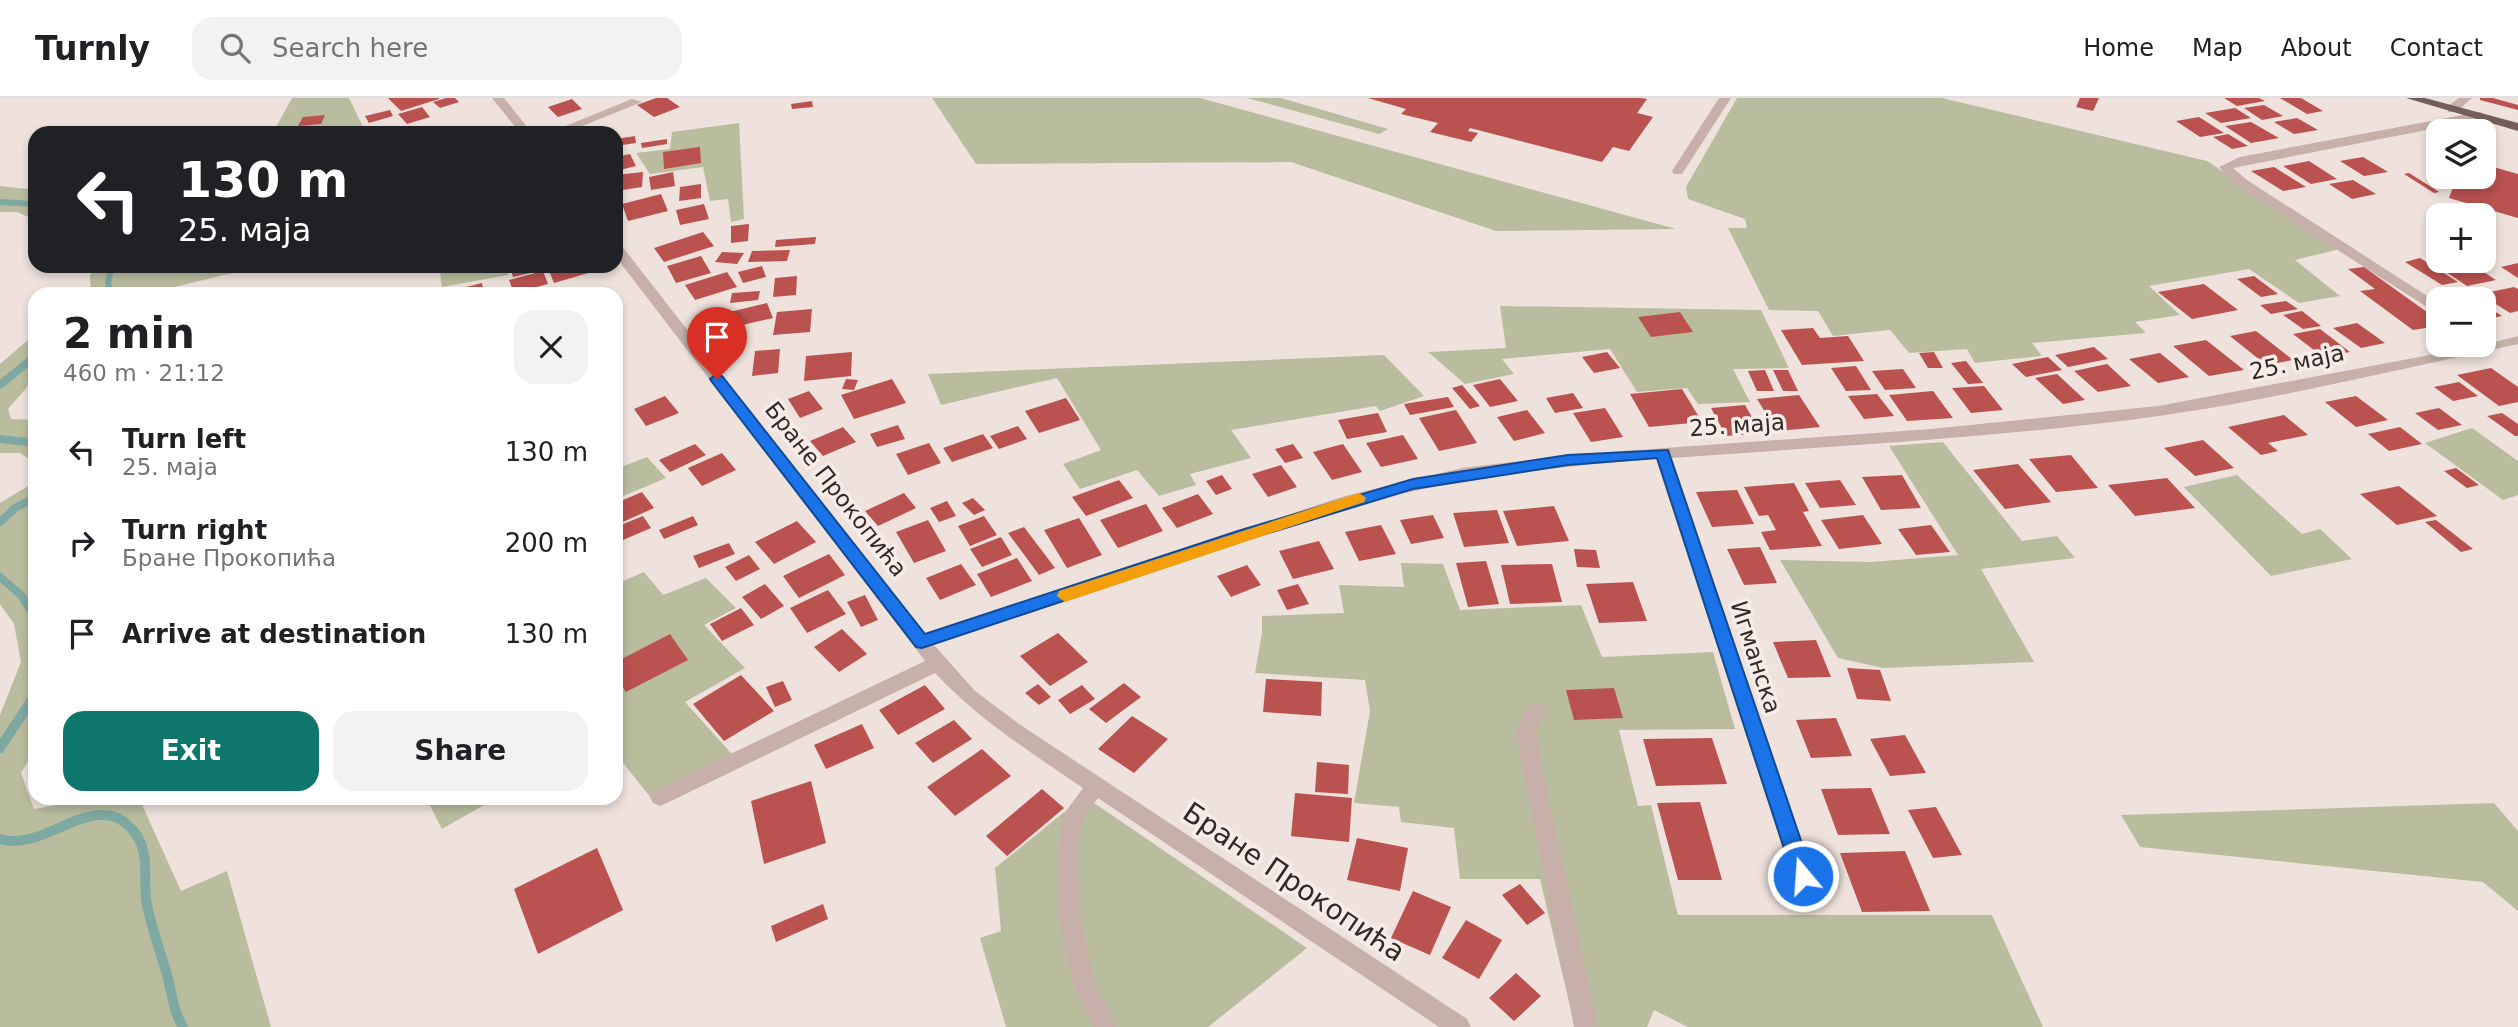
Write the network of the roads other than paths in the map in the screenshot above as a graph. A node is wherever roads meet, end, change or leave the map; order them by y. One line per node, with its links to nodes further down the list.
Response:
1 (498, 98): 8 (street)
2 (1725, 98): 11 (street)
3 (2412, 98): 6 (main road)
4 (2466, 98): 6 (street)
5 (636, 102): 9 (street)
6 (2452, 109): 7 (main road)
7 (2479, 116): 10 (main road); 13 (street)
8 (520, 126)
9 (573, 126)
10 (2518, 127)
11 (1678, 171)
12 (623, 257): 18 (street, Бране Прокопића)
13 (2426, 302)
14 (2518, 340): 15 (street, 25. маја)
15 (2496, 342)
16 (2426, 356): 17 (street, 25. маја)
17 (1662, 453): 18 (street, 25. маја); 23 (street, Игманска)
18 (922, 642): 19 (street, Бране Прокопића)
19 (936, 663): 21 (street, Бране Прокопића); 22 (street)
20 (1535, 711): 26 (street)
21 (1096, 786): 24 (street); 25 (street, Бране Прокопића)
22 (660, 797)
23 (1803, 876)
24 (1105, 1027)
25 (1459, 1027)
26 (1586, 1027)

